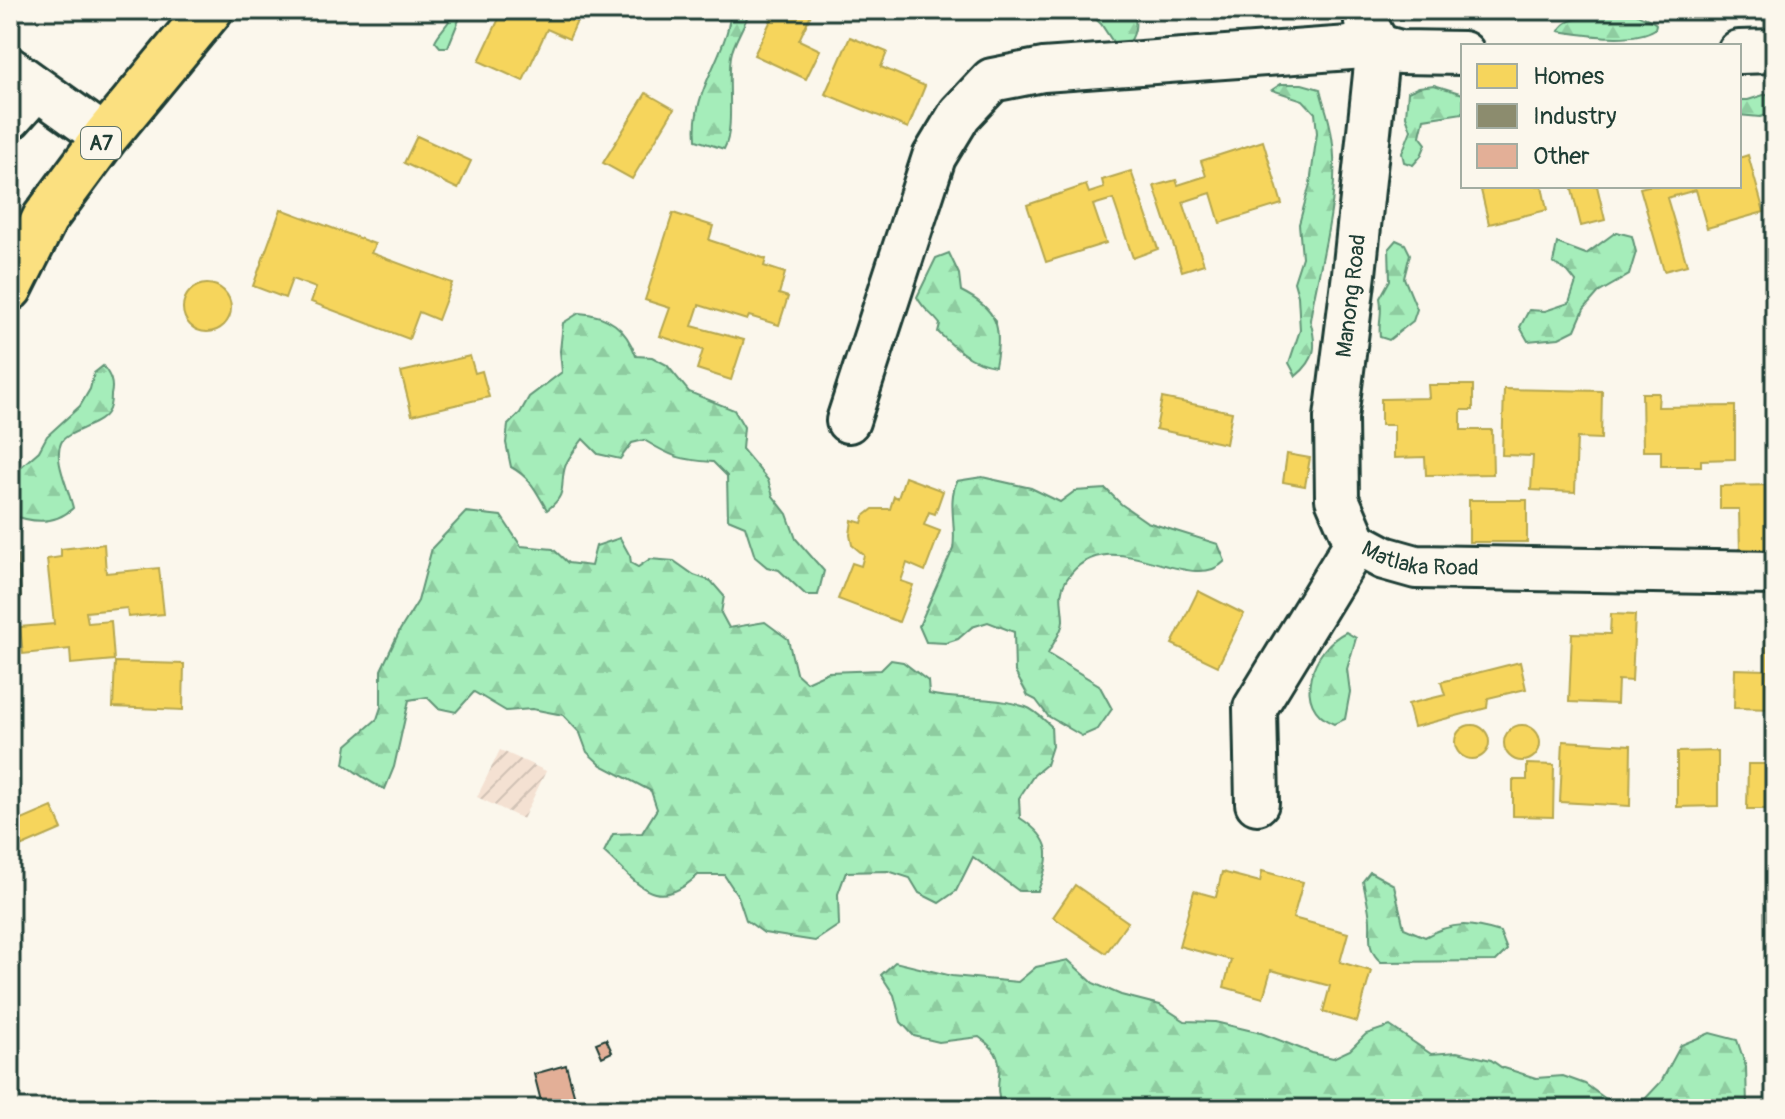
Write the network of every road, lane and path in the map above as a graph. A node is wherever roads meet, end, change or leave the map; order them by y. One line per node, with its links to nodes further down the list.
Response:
1 (210, 10): 7 (main road, A7)
2 (1372, 28): 5 (street); 9 (street); 10 (street, Manong Road)
3 (1775, 51): 4 (street)
4 (1741, 52)
5 (1461, 53)
6 (19, 92): 7 (street)
7 (105, 137): 8 (main road, A7)
8 (10, 288)
9 (848, 421)
10 (1356, 543): 11 (street, Matlaka Road); 12 (street, Matlaka Road)
11 (1775, 573)
12 (1257, 803)

